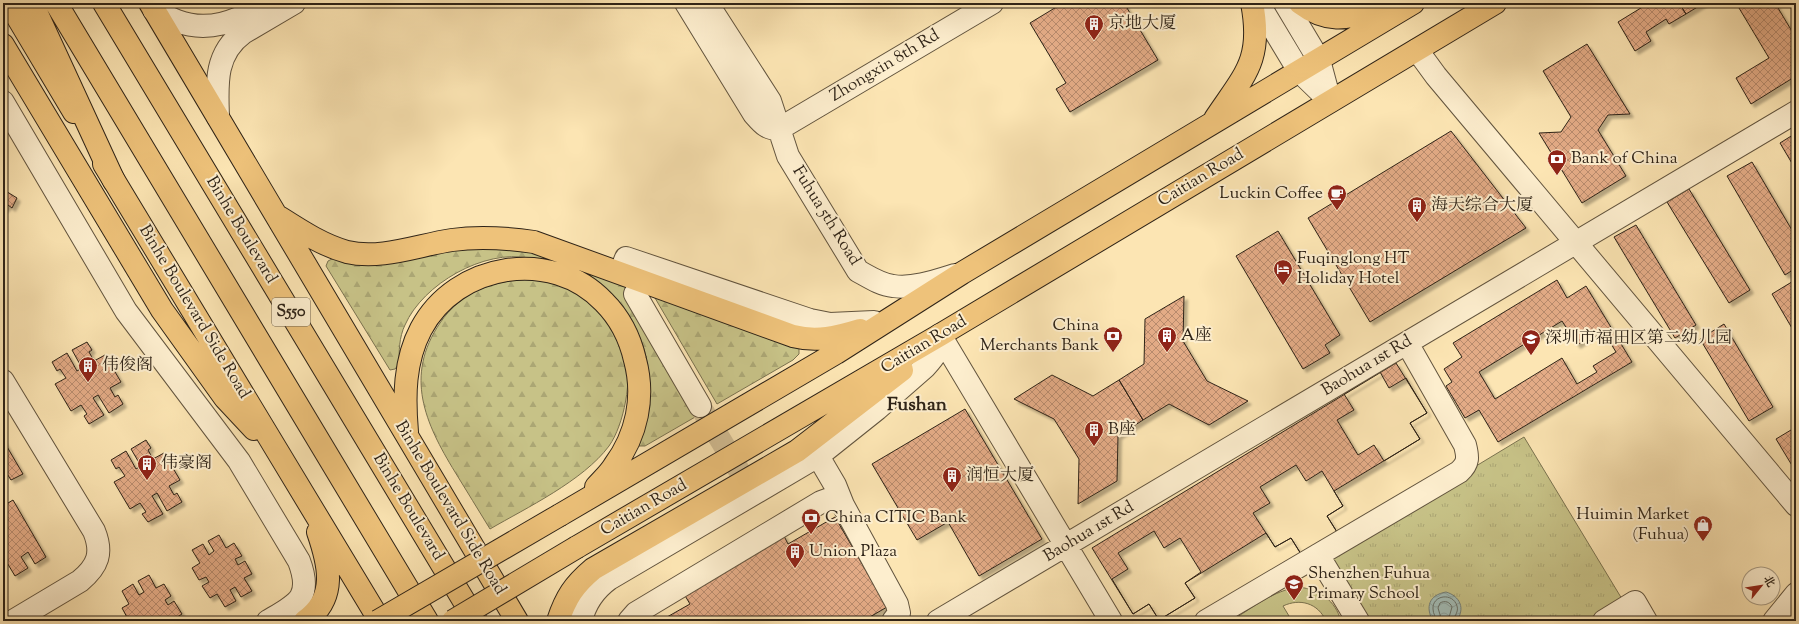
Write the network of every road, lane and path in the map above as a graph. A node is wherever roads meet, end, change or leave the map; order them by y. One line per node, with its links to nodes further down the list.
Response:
1 (9, 3): 32 (main road, Binhe Boulevard Side Road)
2 (32, 3): 32 (main road)
3 (56, 3): 58 (main road, S550)
4 (104, 3): 60 (main road, Binhe Boulevard / S550)
5 (268, 3): 19 (street)
6 (294, 3): 19 (street)
7 (686, 3): 31 (street)
8 (707, 3): 25 (street, Fuhua 5th Road)
9 (965, 3): 25 (street, Zhongxin 8th Rd)
10 (992, 3): 31 (street, Zhongxin 8th Rd)
11 (1252, 3): 30 (main road)
12 (1258, 3): 24 (street)
13 (1285, 3): 23 (street)
14 (1300, 3): 15 (main road)
15 (1412, 3): 23 (main road)
16 (1470, 3): 20 (main road)
17 (1495, 3): 20 (main road, Caitian Road)
18 (152, 6): 19 (street); 29 (main road, Binhe Boulevard Side Road)
19 (228, 32): 29 (street)
20 (1438, 37): 22 (main road, Caitian Road)
21 (3, 45): 44 (main road)
22 (1417, 50): 26 (main road, Caitian Road); 34 (street)
23 (1319, 60): 24 (main road); 26 (street)
24 (1299, 71): 26 (street); 30 (main road)
25 (770, 101): 31 (street, Fuhua 5th Road)
26 (1330, 101): 39 (main road, Caitian Road)
27 (3, 102): 55 (street)
28 (1796, 112): 34 (street, Baohua 1st Rd)
29 (218, 117): 33 (main road, Binhe Boulevard Side Road)
30 (1212, 123): 36 (main road)
31 (779, 128): 36 (street, Fuhua 5th Road)
32 (114, 181): 44 (main road, Binhe Boulevard Side Road)
33 (276, 215): 38 (main road); 43 (main road, Binhe Boulevard Side Road)
34 (1576, 242): 40 (street, Baohua 1st Rd); 49 (street)
35 (625, 261): 38 (street)
36 (962, 273): 38 (main road)
37 (635, 294): 42 (street)
38 (884, 322): 47 (main road)
39 (940, 335): 45 (street); 50 (street); 59 (main road, Caitian Road, bridge); 62 (main road)
40 (1407, 343): 50 (street, Baohua 1st Rd); 51 (street)
41 (3, 381): 54 (street)
42 (700, 406)
43 (407, 435): 47 (main road); 61 (main road, Binhe Boulevard Side Road)
44 (278, 452): 48 (main road, Binhe Boulevard Side Road)
45 (818, 456): 46 (street); 63 (street)
46 (835, 496): 64 (street); 65 (street)
47 (585, 500): 57 (main road, bridge)
48 (309, 502): 56 (main road); 57 (main road, Binhe Boulevard Side Road)
49 (1796, 505)
50 (1066, 545): 53 (street, Baohua 1st Rd); 67 (street)
51 (1318, 556): 68 (street); 69 (street)
52 (1796, 594): 72 (street)
53 (961, 615): 66 (street, Baohua 1st Rd)
54 (13, 621)
55 (268, 621)
56 (305, 621)
57 (379, 621)
58 (427, 621)
59 (453, 621)
60 (476, 621)
61 (517, 621)
62 (558, 621)
63 (582, 621)
64 (629, 621)
65 (893, 621)
66 (938, 621)
67 (1111, 621)
68 (1206, 621)
69 (1358, 621)
70 (1604, 621): 71 (street)
71 (1646, 621)
72 (1774, 621)

